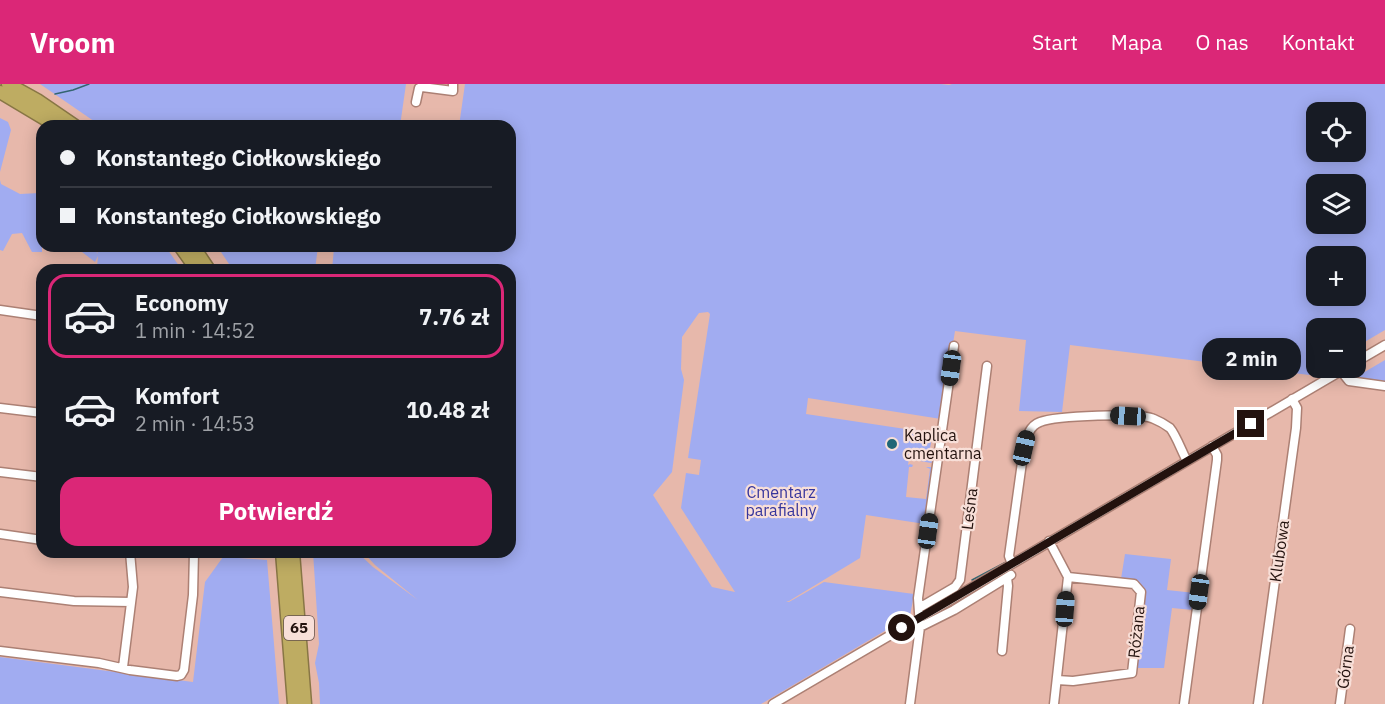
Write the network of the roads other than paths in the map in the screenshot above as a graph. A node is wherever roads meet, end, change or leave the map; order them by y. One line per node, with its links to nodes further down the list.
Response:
1 (9, 84): 6 (highway)
2 (453, 84): 4 (street)
3 (0, 92): 5 (highway)
4 (416, 102)
5 (47, 120)
6 (66, 120)
7 (0, 310): 8 (street)
8 (36, 314)
9 (1385, 345): 11 (street)
10 (954, 346): 34 (street)
11 (1366, 356)
12 (987, 366): 34 (street, Leśna)
13 (1328, 378): 16 (street)
14 (1346, 378): 15 (street)
15 (1385, 386)
16 (1292, 399): 19 (street); 47 (street, Klubowa)
17 (0, 408): 18 (street)
18 (36, 412)
19 (1212, 446): 20 (street); 46 (street)
20 (1188, 461): 25 (street); 30 (street)
21 (0, 472): 22 (street)
22 (36, 476)
23 (0, 534): 24 (street)
24 (36, 539)
25 (1049, 542): 30 (street); 31 (street)
26 (131, 558): 33 (street)
27 (194, 558): 39 (street)
28 (282, 558): 41 (highway, 65)
29 (293, 558): 42 (highway, 65)
30 (1012, 564): 34 (street)
31 (1068, 577): 40 (street); 40 (street, Różana)
32 (0, 592): 33 (street)
33 (131, 602): 39 (street)
34 (919, 613): 35 (street); 43 (street)
35 (920, 627): 38 (street); 44 (street)
36 (1350, 630): 48 (street, Górna)
37 (0, 651): 39 (street)
38 (1002, 651)
39 (123, 667)
40 (1057, 680): 45 (street)
41 (294, 704)
42 (305, 704)
43 (773, 704)
44 (910, 704)
45 (1054, 704)
46 (1184, 704)
47 (1258, 704)
48 (1340, 704)

